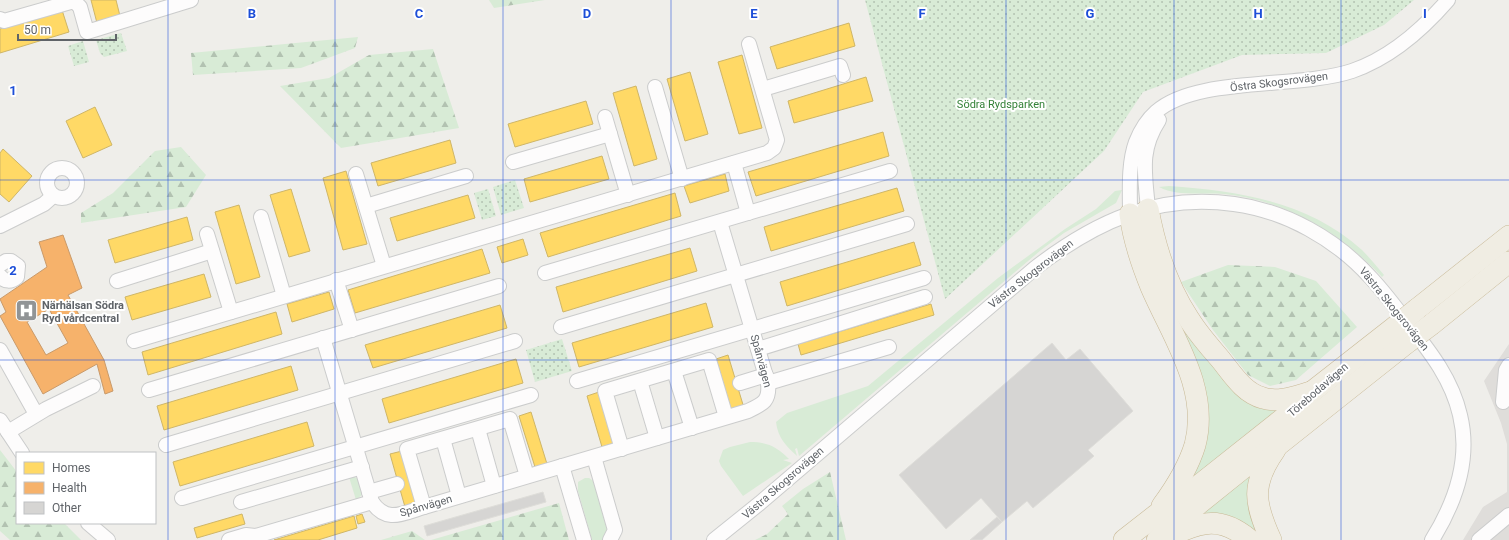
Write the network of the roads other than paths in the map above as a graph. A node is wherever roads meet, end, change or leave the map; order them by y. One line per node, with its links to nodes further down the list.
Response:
1 (191, 0): 3 (street)
2 (1448, 0): 9 (street, Östra Skogsrovägen)
3 (74, 1): 4 (street)
4 (0, 19)
5 (749, 44): 8 (street)
6 (843, 75): 8 (street)
7 (655, 87): 17 (street)
8 (762, 89): 13 (street)
9 (1183, 98): 21 (street, Östra Skogsrovägen); 21 (street, Östra Skogsrovägen)
10 (605, 117): 11 (street)
11 (610, 134): 12 (street); 18 (street)
12 (513, 162)
13 (734, 163): 17 (street); 22 (street)
14 (890, 171): 22 (street)
15 (356, 174): 20 (street)
16 (466, 176): 20 (street)
17 (682, 179): 18 (street)
18 (628, 195): 31 (street)
19 (53, 196): 26 (street)
20 (366, 206): 31 (street)
21 (1139, 211): 58 (highway); 86 (highway); 93 (street, Västra Skogsrovägen); 98 (street, Västra Skogsrovägen)
22 (748, 213): 24 (street)
23 (261, 217): 38 (street)
24 (720, 222): 32 (street); 33 (street, Spånvägen)
25 (907, 224): 33 (street)
26 (0, 226)
27 (207, 234): 29 (street)
28 (1509, 236): 58 (highway, Törebodavägen, bridge)
29 (212, 251): 36 (street); 40 (street)
30 (1509, 262): 71 (highway, Törebodavägen, bridge)
31 (384, 266): 35 (street)
32 (545, 273)
33 (736, 275): 41 (street); 42 (street, Spånvägen)
34 (924, 278): 42 (street)
35 (336, 280): 38 (street); 43 (street)
36 (116, 281)
37 (499, 286): 43 (street)
38 (284, 296): 40 (street)
39 (925, 297): 48 (street)
40 (231, 312): 45 (street)
41 (561, 327)
42 (752, 329): 48 (street, Spånvägen); 53 (street)
43 (352, 330): 44 (street)
44 (323, 338): 57 (street); 59 (street)
45 (134, 341)
46 (515, 341): 59 (street)
47 (889, 347): 52 (street)
48 (758, 349): 52 (street, Spånvägen)
49 (0, 350): 62 (street)
50 (1509, 365): 61 (street)
51 (674, 371): 54 (street); 63 (street); 65 (street)
52 (767, 379): 55 (street); 63 (street, Spånvägen)
53 (577, 381)
54 (640, 381): 68 (street); 73 (street)
55 (740, 383)
56 (93, 386): 62 (street)
57 (149, 390)
58 (1313, 391): 86 (highway, Törebodavägen)
59 (340, 393): 70 (street); 72 (street)
60 (531, 395): 72 (street)
61 (1503, 402)
62 (36, 414): 67 (street)
63 (726, 417): 65 (street, Spånvägen)
64 (0, 420): 67 (street)
65 (692, 428): 68 (street, Spånvägen)
66 (478, 429): 69 (street); 78 (street); 80 (street)
67 (8, 432): 74 (street)
68 (657, 438): 73 (street, Spånvägen)
69 (444, 439): 81 (street); 85 (street)
70 (166, 444)
71 (1277, 446): 95 (highway, Törebodavägen); 97 (highway)
72 (356, 447): 77 (street); 83 (street)
73 (622, 449): 75 (street, Spånvägen)
74 (21, 452)
75 (594, 457): 76 (street, Spånvägen); 92 (street)
76 (562, 466): 78 (street, Spånvägen); 91 (street)
77 (362, 467): 82 (street); 84 (street)
78 (528, 476): 80 (street, Spånvägen)
79 (397, 484): 82 (street)
80 (494, 486): 81 (street, Spånvägen)
81 (459, 496): 85 (street, Spånvägen)
82 (371, 497): 85 (street, Spånvägen); 90 (street)
83 (182, 498)
84 (241, 502)
85 (424, 507)
86 (1156, 515): 94 (highway, Törebodavägen)
87 (1509, 515): 99 (street)
88 (89, 524): 89 (street)
89 (108, 540)
90 (229, 540)
91 (584, 540)
92 (610, 540)
93 (714, 540)
94 (1124, 540)
95 (1159, 540): 96 (highway)
96 (1250, 540)
97 (1271, 540)
98 (1432, 540)
99 (1479, 540)

